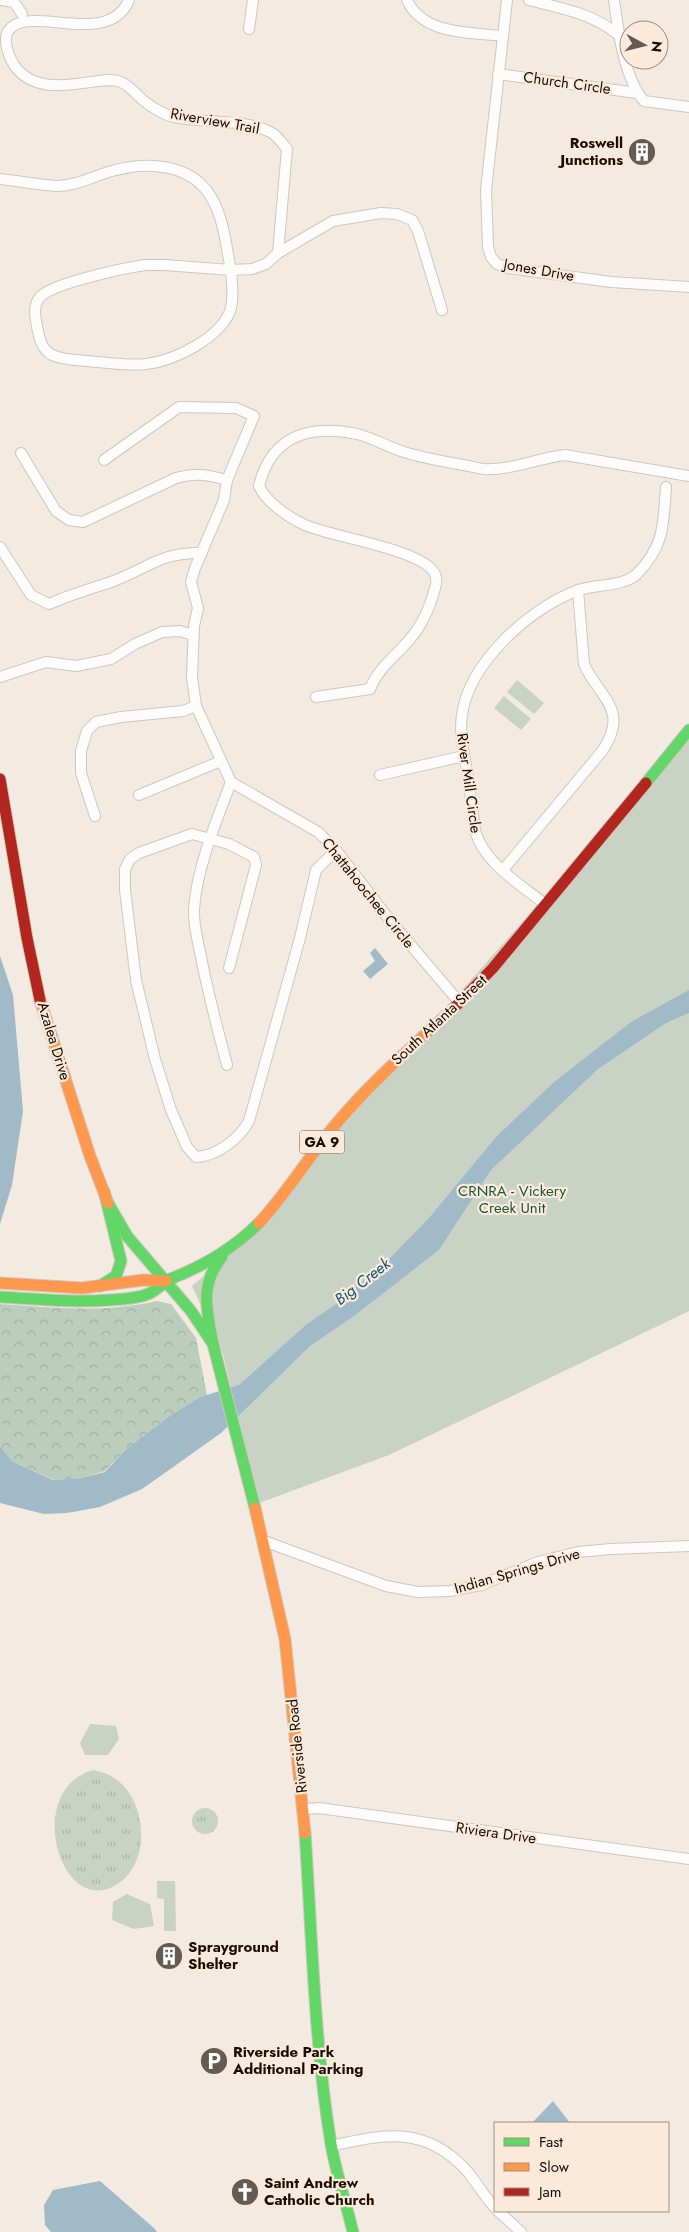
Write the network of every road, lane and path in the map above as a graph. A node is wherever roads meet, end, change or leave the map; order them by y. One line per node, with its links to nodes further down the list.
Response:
1 (0, 0): 8 (street)
2 (129, 0): 8 (street)
3 (253, 0): 9 (street)
4 (407, 0): 11 (street)
5 (506, 0): 11 (street)
6 (529, 0): 10 (street)
7 (614, 0): 10 (street)
8 (22, 14): 13 (street)
9 (249, 29)
10 (617, 34): 15 (street)
11 (502, 36): 14 (street)
12 (0, 57): 13 (street)
13 (12, 61): 18 (street, Riverview Trail)
14 (498, 70): 15 (street, Church Circle); 20 (street, Jones Drive)
15 (636, 89): 16 (street)
16 (689, 107)
17 (0, 179): 19 (street)
18 (278, 253): 19 (street); 21 (street)
19 (231, 270): 19 (street)
20 (689, 287)
21 (442, 310)
22 (22, 453): 25 (street)
23 (104, 460): 25 (street)
24 (689, 476): 32 (street)
25 (227, 480): 28 (street)
26 (666, 488): 29 (street, River Mill Circle)
27 (0, 547): 28 (street)
28 (202, 553): 30 (street)
29 (578, 590): 35 (street, River Mill Circle); 44 (street)
30 (193, 635): 31 (street); 33 (street)
31 (0, 677)
32 (316, 697)
33 (196, 706): 36 (street); 41 (street)
34 (689, 730): 45 (street, South Atlanta Street / GA 9)
35 (464, 756): 37 (street); 44 (street, River Mill Circle)
36 (221, 761): 39 (street); 40 (street)
37 (380, 775)
38 (0, 779): 49 (street, Azalea Drive)
39 (231, 782): 42 (street); 43 (street, Chattahoochee Circle)
40 (139, 795)
41 (95, 816)
42 (210, 839): 43 (street); 46 (street); 48 (street)
43 (336, 850): 47 (street, Chattahoochee Circle)
44 (503, 870): 45 (street, River Mill Circle)
45 (546, 905): 47 (street, South Atlanta Street / GA 9)
46 (229, 968)
47 (460, 1003): 50 (street, South Atlanta Street / GA 9)
48 (227, 1066)
49 (104, 1191): 51 (street, Azalea Drive); 53 (street)
50 (228, 1250): 51 (street, South Atlanta Street / GA 9); 55 (street)
51 (166, 1281): 53 (street, South Atlanta Street / GA 9); 54 (street, South Atlanta Street / GA 9); 55 (street, Riverside Road)
52 (0, 1283): 53 (street, South Atlanta Street / GA 9)
53 (99, 1287)
54 (0, 1297)
55 (213, 1344): 56 (street, Riverside Road)
56 (264, 1542): 57 (street, Indian Springs Drive); 58 (street, Riverside Road)
57 (689, 1546)
58 (304, 1809): 59 (street, Riviera Drive); 60 (street, Riverside Road)
59 (689, 1859)
60 (331, 2146): 61 (street); 63 (street, Riverside Road)
61 (494, 2206)
62 (499, 2212): 64 (street)
63 (353, 2232)
64 (520, 2232)

